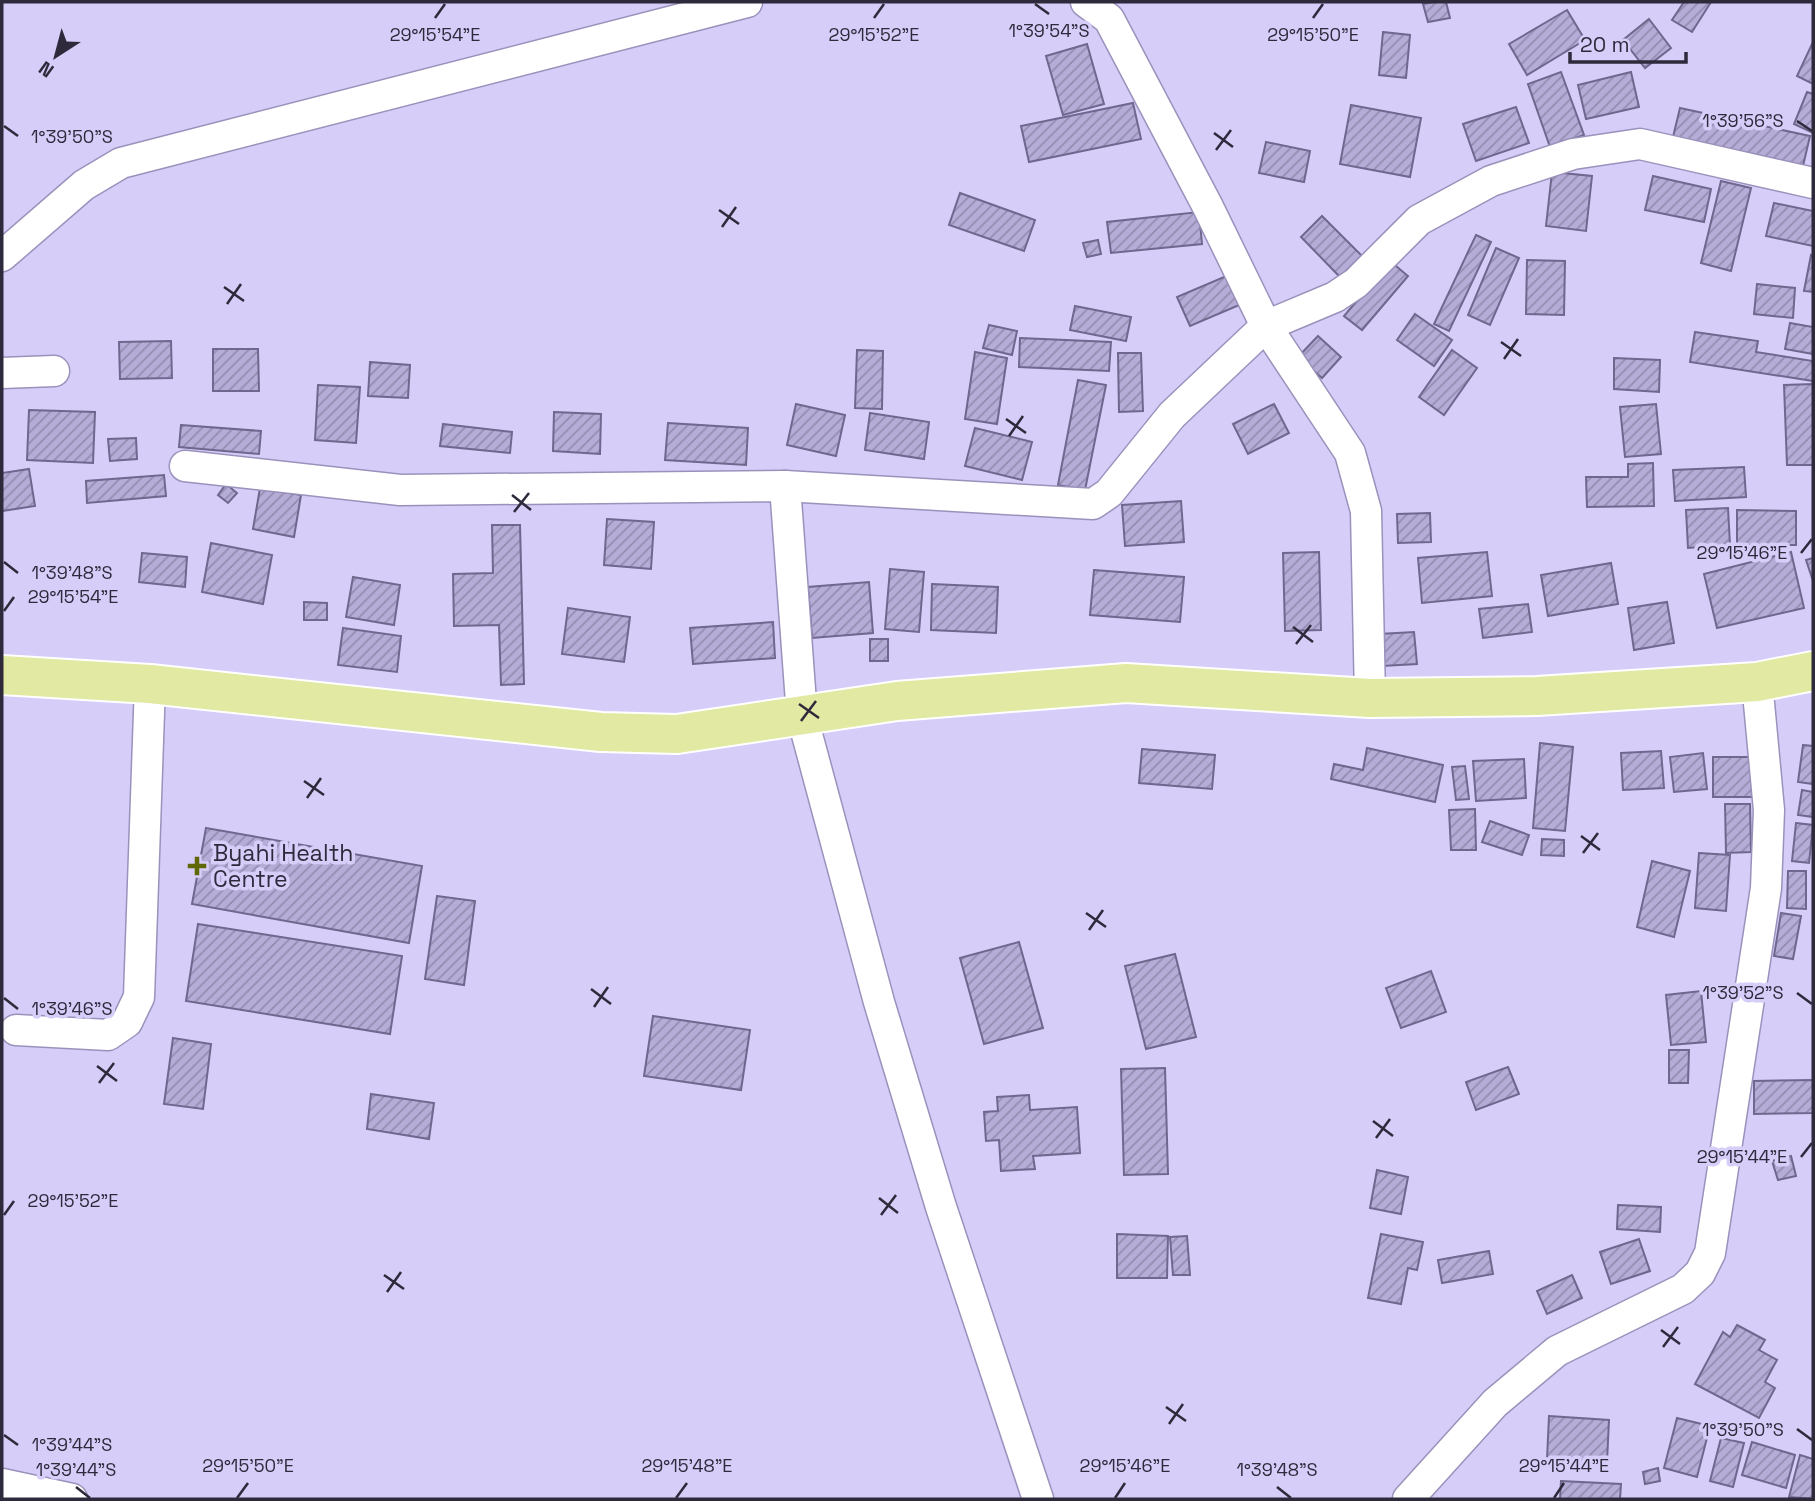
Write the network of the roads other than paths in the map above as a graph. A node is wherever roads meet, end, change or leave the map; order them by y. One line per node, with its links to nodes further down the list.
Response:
1 (747, 2): 4 (street)
2 (1086, 2): 5 (street)
3 (1813, 183): 5 (street)
4 (2, 256)
5 (1266, 326): 9 (street); 14 (street)
6 (54, 371): 7 (street)
7 (2, 373)
8 (186, 466): 9 (street)
9 (785, 486): 15 (street)
10 (1813, 671): 12 (main road)
11 (2, 675): 13 (main road)
12 (1757, 682): 14 (main road); 20 (street)
13 (149, 684): 15 (main road); 16 (street)
14 (1370, 698): 15 (main road)
15 (802, 716): 19 (street)
16 (16, 1030)
17 (2, 1484): 18 (street)
18 (72, 1499)
19 (1038, 1499)
20 (1408, 1499)

